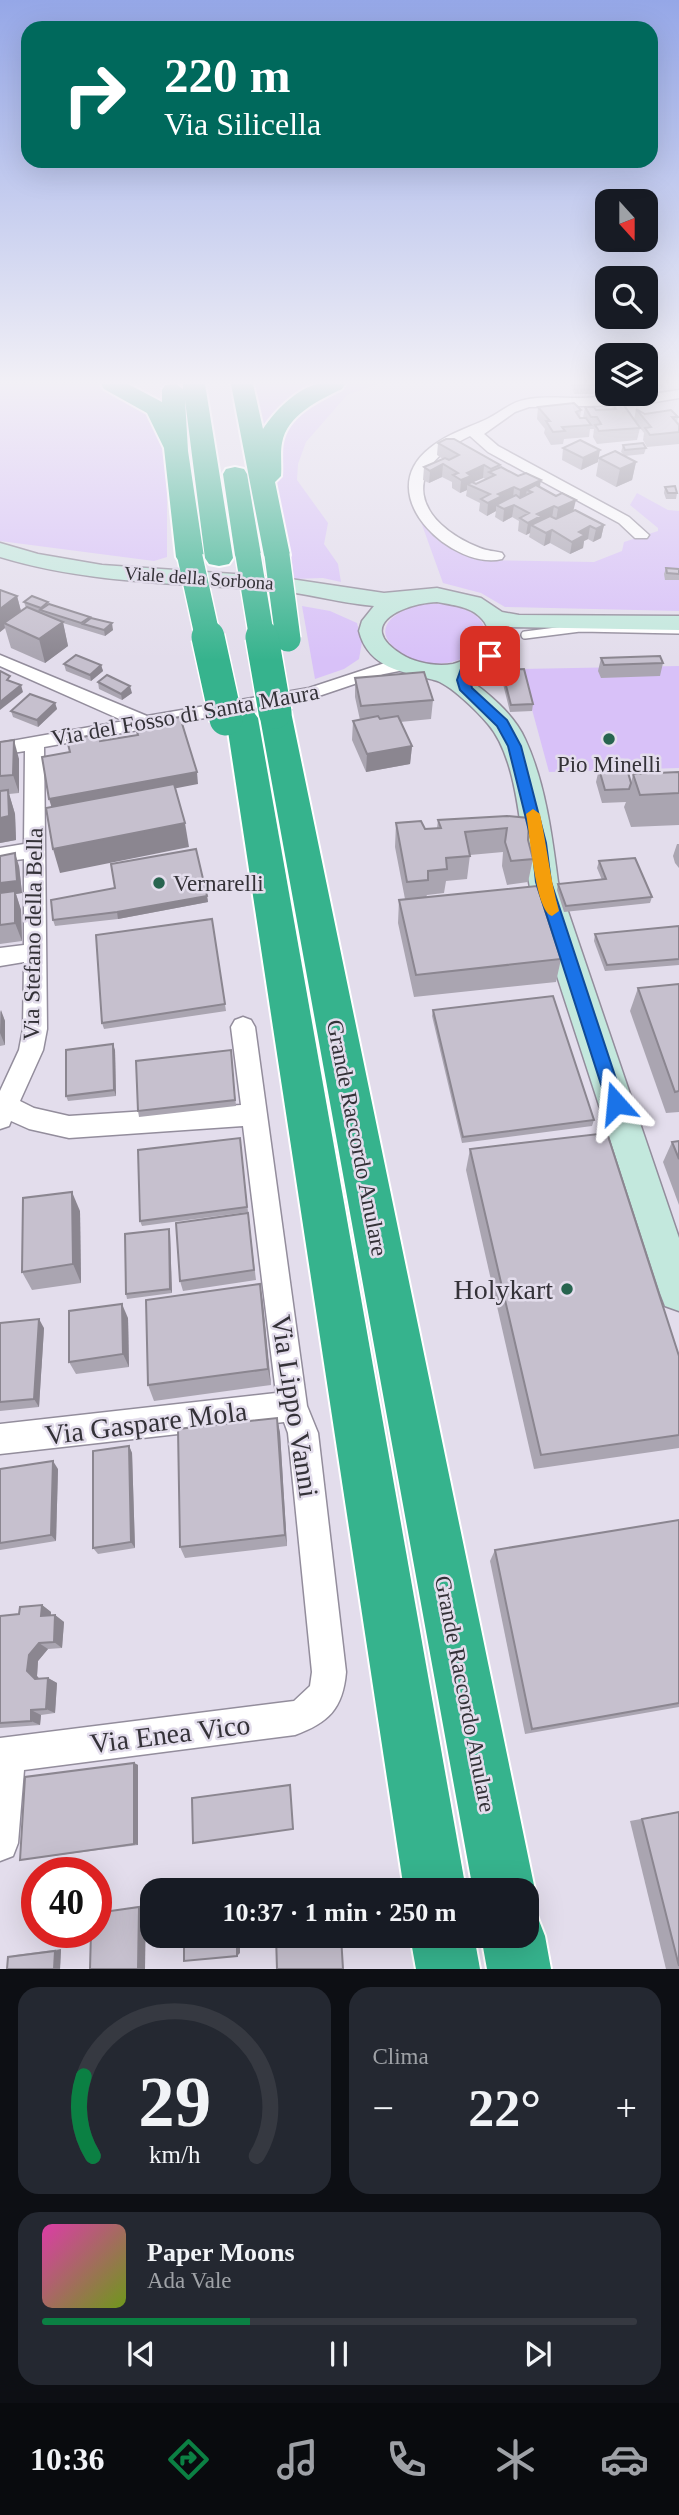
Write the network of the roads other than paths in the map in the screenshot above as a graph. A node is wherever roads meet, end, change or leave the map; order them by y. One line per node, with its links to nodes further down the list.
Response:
1 (183, 476): 13 (highway)
2 (200, 476): 13 (highway)
3 (240, 476): 11 (highway, Grande Raccordo Anulare)
4 (261, 476): 8 (highway)
5 (269, 476): 8 (highway)
6 (416, 476): 12 (street)
7 (544, 476): 9 (street)
8 (264, 491): 11 (highway)
9 (642, 535)
10 (0, 550): 15 (street, Viale della Sorbona)
11 (262, 555): 30 (highway, Grande Raccordo Anulare, bridge)
12 (496, 556)
13 (205, 557): 30 (highway, bridge)
14 (0, 561): 17 (street, Viale della Sorbona)
15 (400, 600): 16 (street, Viale della Sorbona); 17 (street)
16 (494, 617): 18 (street); 22 (street)
17 (373, 623): 24 (street)
18 (679, 623)
19 (679, 630): 20 (lane)
20 (525, 635): 21 (street); 22 (street)
21 (679, 639)
22 (500, 641): 25 (street)
23 (0, 660): 26 (street)
24 (373, 660): 25 (street); 26 (street, Via del Fosso di Santa Maura)
25 (468, 678): 39 (street)
26 (144, 722): 28 (street, Via del Fosso di Santa Maura)
27 (0, 739): 28 (street)
28 (34, 743): 29 (street, Via del Fosso di Santa Maura); 31 (street, Via Stefano della Bella)
29 (0, 749)
30 (278, 820): 45 (highway, Grande Raccordo Anulare); 46 (highway, Grande Raccordo Anulare)
31 (35, 850): 32 (street); 33 (street, Via Stefano della Bella)
32 (0, 855)
33 (35, 952): 34 (street); 36 (street, Via Stefano della Bella)
34 (0, 957)
35 (243, 1027): 38 (street, Via Lippo Vanni)
36 (9, 1078): 37 (street, Via Stefano della Bella)
37 (2, 1112): 38 (street)
38 (256, 1115): 40 (street, Via Lippo Vanni)
39 (679, 1293)
40 (292, 1406): 41 (street, Via Gaspare Mola); 42 (street, Via Lippo Vanni)
41 (0, 1439)
42 (324, 1696): 43 (street, Via Enea Vico)
43 (4, 1755): 44 (street)
44 (0, 1843)
45 (433, 1878)
46 (501, 1878)
47 (444, 1948): 49 (highway)
48 (515, 1948): 50 (highway)
49 (448, 1969)
50 (519, 1969)

